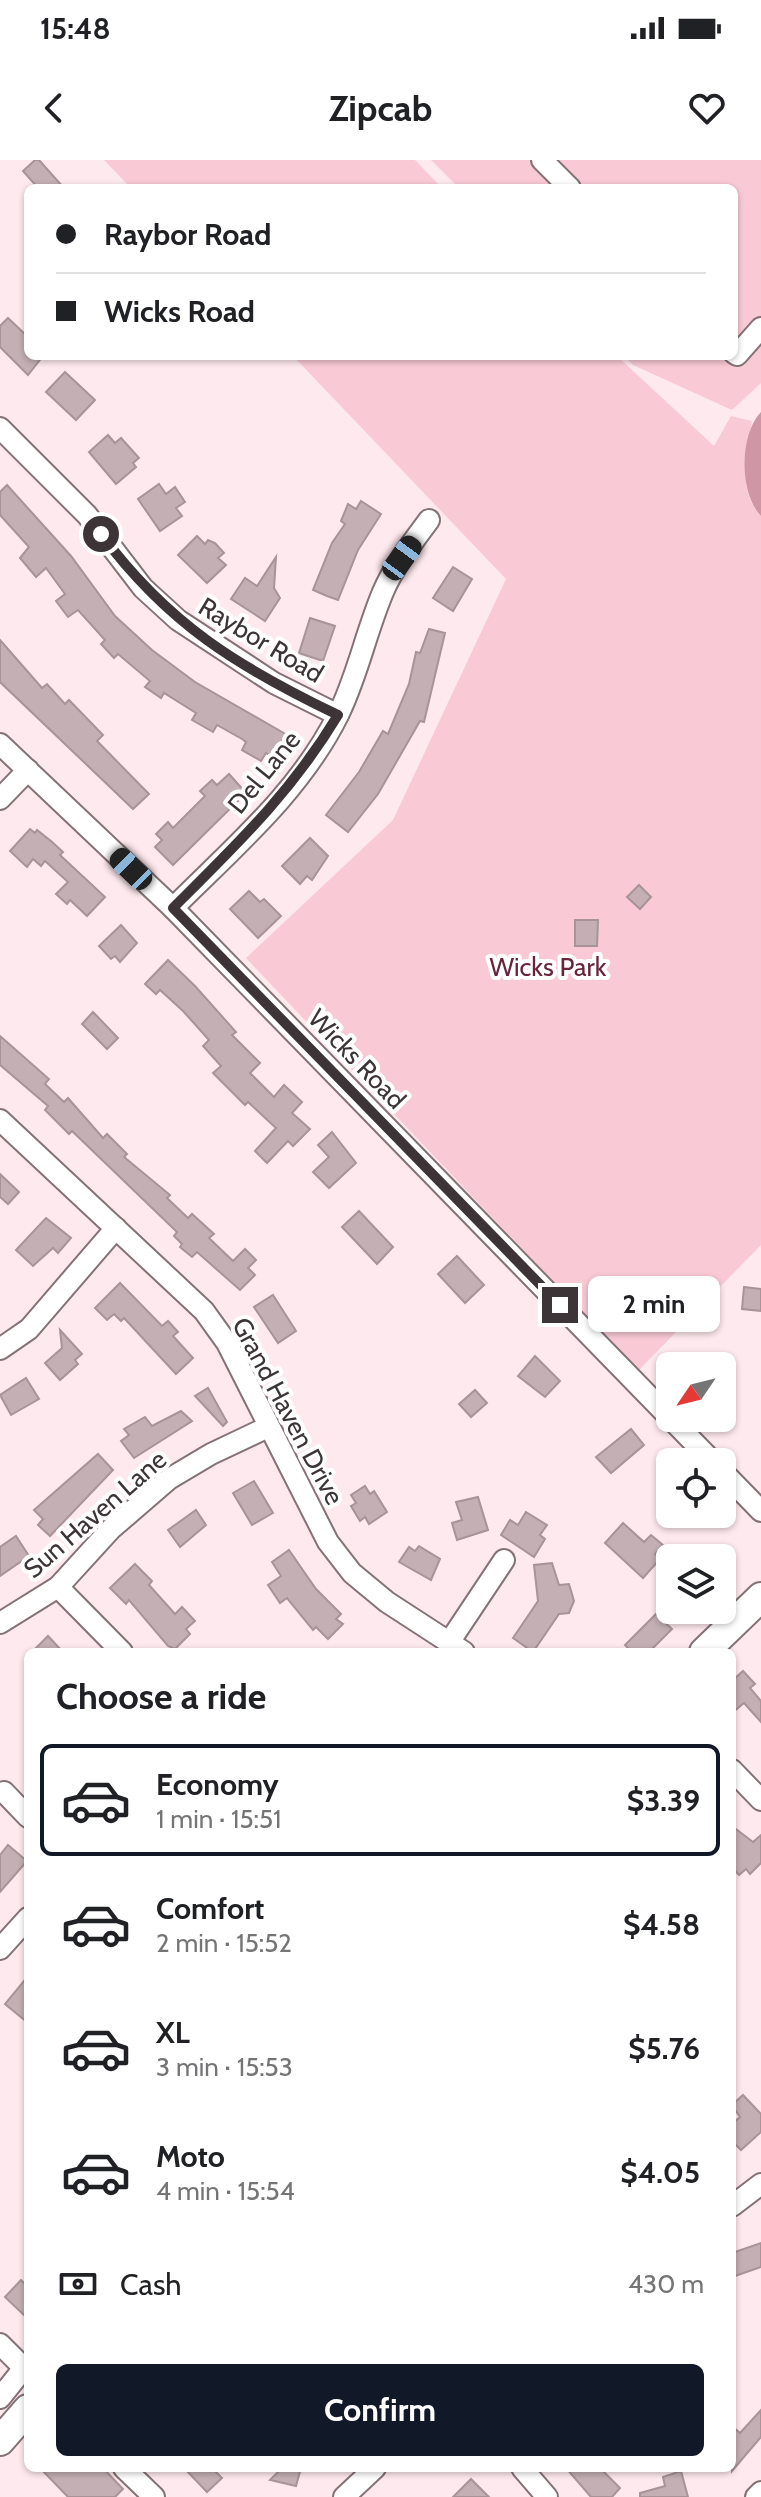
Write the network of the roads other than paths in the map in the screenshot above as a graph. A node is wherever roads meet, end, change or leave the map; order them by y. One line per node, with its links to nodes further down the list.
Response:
1 (542, 160): 2 (street)
2 (566, 184)
3 (761, 328): 4 (street)
4 (738, 354)
5 (0, 428): 7 (street, Raybor Road)
6 (429, 520): 7 (street, Del Lane)
7 (338, 715): 11 (street, Del Lane)
8 (0, 744): 9 (street, Wicks Road)
9 (28, 770): 10 (street); 11 (street, Wicks Road)
10 (0, 799)
11 (173, 908): 16 (street, Wicks Road)
12 (0, 1120): 13 (street, Grand Haven Drive)
13 (116, 1228): 14 (street); 15 (street, Grand Haven Drive)
14 (0, 1349)
15 (268, 1427): 20 (street, Sun Haven Lane); 23 (street, Grand Haven Drive)
16 (699, 1448)
17 (736, 1485): 18 (street)
18 (761, 1511)
19 (504, 1560): 23 (street)
20 (58, 1587): 22 (street, Sun Haven Lane); 24 (street)
21 (761, 1597): 25 (main road)
22 (0, 1623)
23 (457, 1646)
24 (118, 1648)
25 (708, 1648)
26 (736, 1774): 28 (street)
27 (4, 1792): 29 (street)
28 (761, 1800)
29 (24, 1813)
30 (24, 1922): 31 (street)
31 (0, 1949)
32 (761, 2184): 33 (street)
33 (736, 2203)
34 (0, 2344): 35 (street)
35 (24, 2365)
36 (24, 2371): 37 (street)
37 (0, 2398)
38 (24, 2414): 39 (main road)
39 (0, 2441)
40 (128, 2472): 44 (street)
41 (371, 2472): 45 (street)
42 (525, 2472): 46 (street)
43 (761, 2492): 47 (street)
44 (154, 2497)
45 (344, 2497)
46 (547, 2497)
47 (756, 2497)

